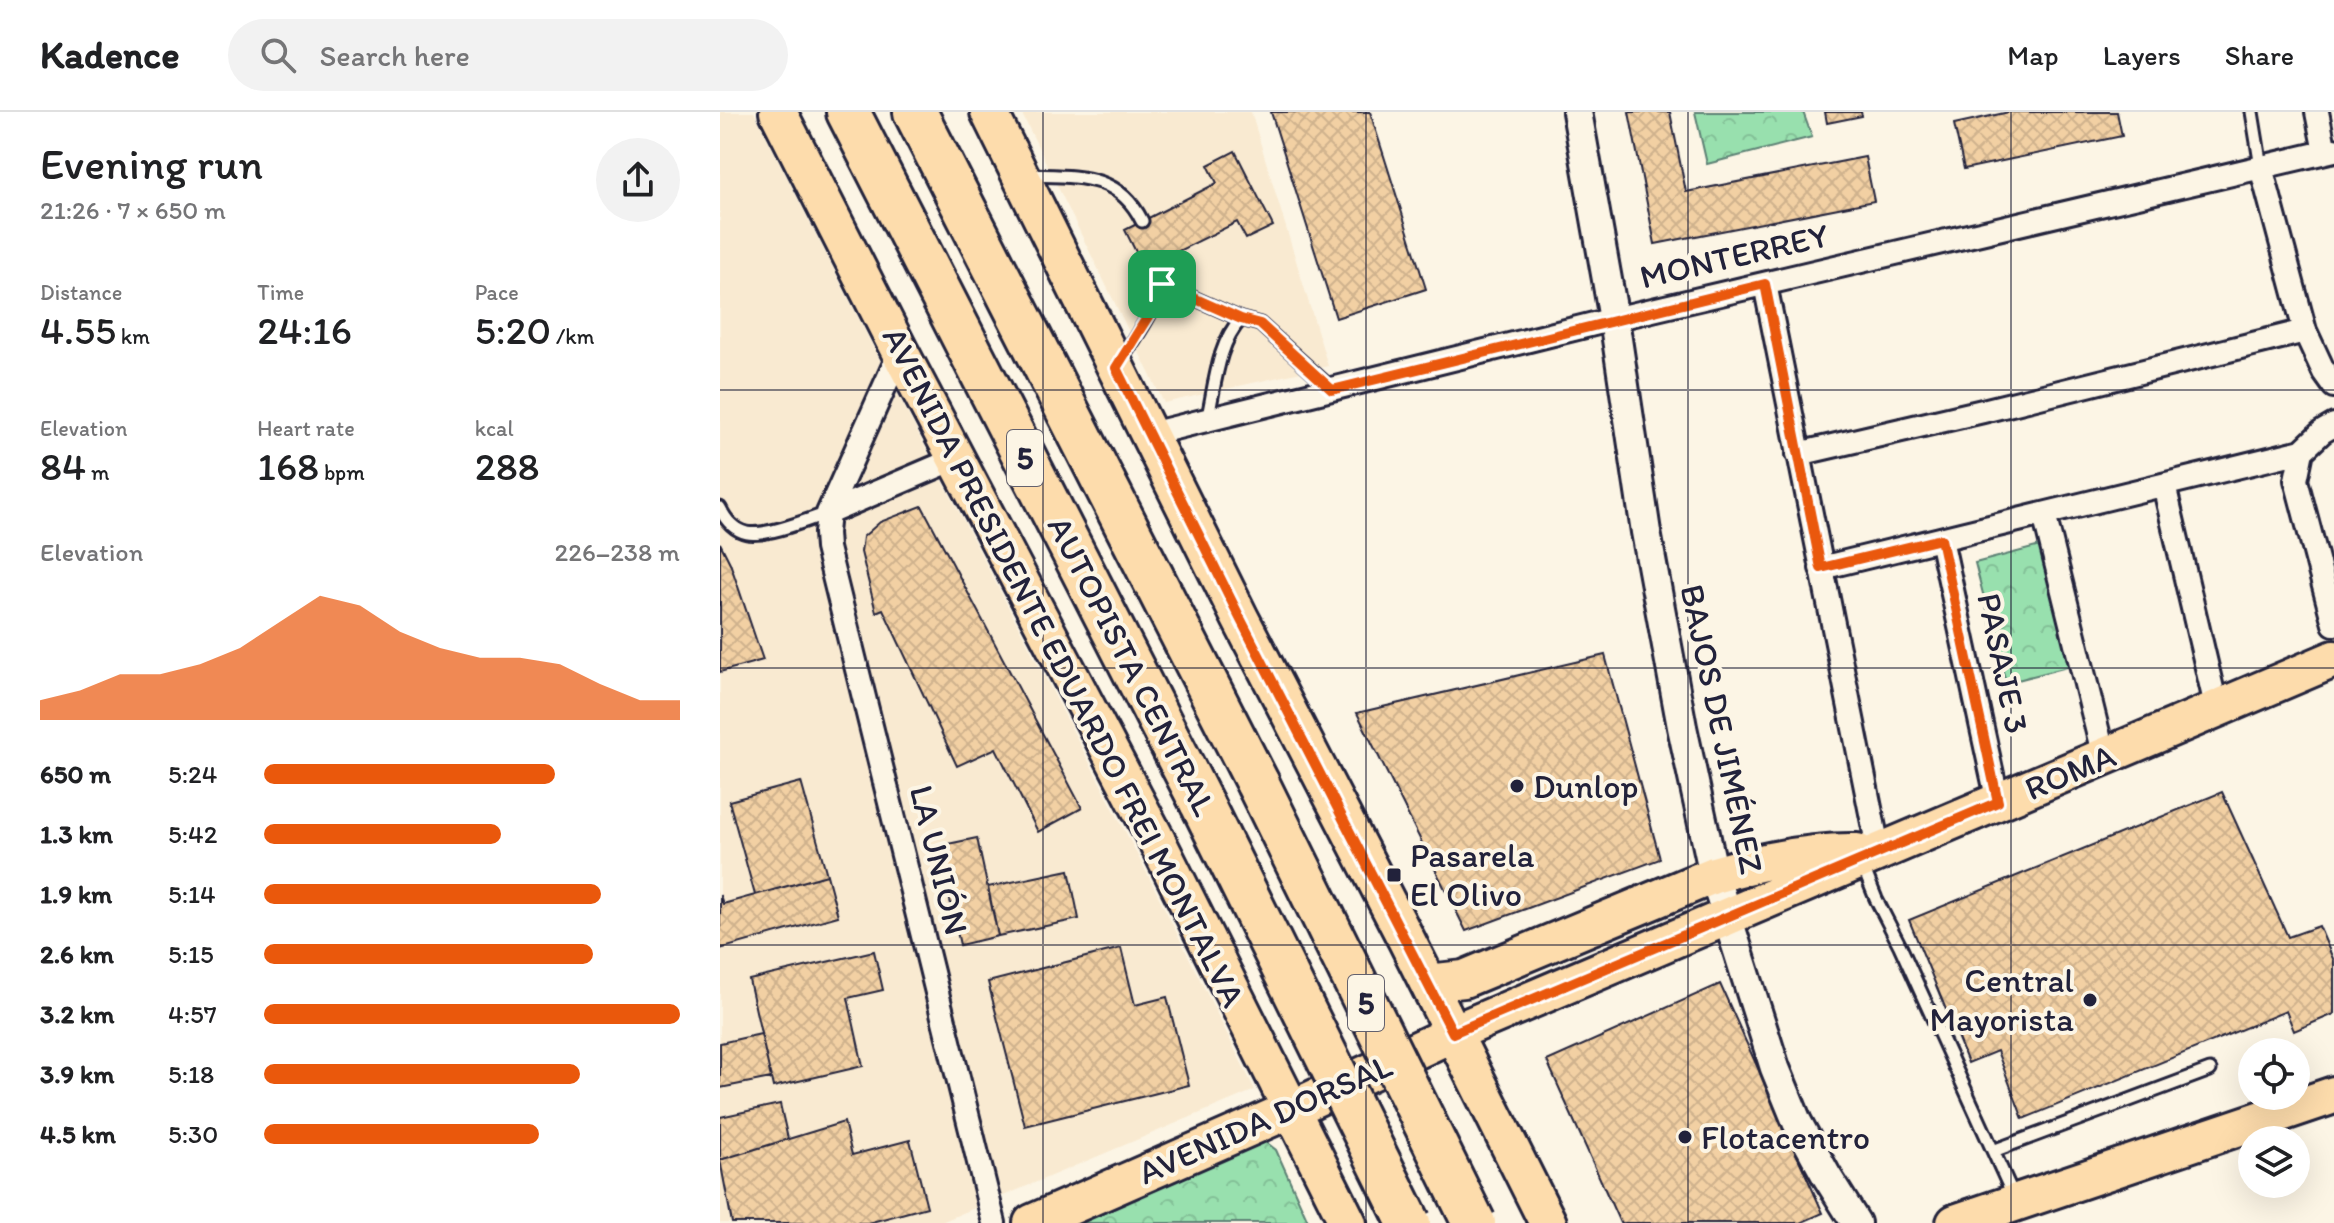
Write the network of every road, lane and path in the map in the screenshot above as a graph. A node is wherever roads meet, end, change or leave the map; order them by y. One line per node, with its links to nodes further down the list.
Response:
1 (778, 112): 18 (main road, AVENIDA PRESIDENTE EDUARDO FREI MONTALVA)
2 (848, 112): 52 (highway, AUTOPISTA CENTRAL / 5, bridge)
3 (915, 112): 53 (highway, AUTOPISTA CENTRAL / 5, bridge)
4 (989, 112): 10 (main road)
5 (1577, 112): 16 (street, BAJOS DE JIMÉNEZ)
6 (2252, 112): 9 (lane)
7 (2317, 112): 8 (street)
8 (2330, 151): 9 (street, MONTERREY)
9 (2261, 167): 14 (street, MONTERREY); 17 (street)
10 (1021, 174): 11 (lane); 19 (main road)
11 (1142, 221)
12 (1160, 260): 13 (lane)
13 (1162, 284): 15 (lane); 19 (lane)
14 (1765, 284): 16 (street, MONTERREY); 26 (street)
15 (1241, 319): 21 (lane); 22 (lane)
16 (1614, 319): 21 (street, MONTERREY); 40 (street, BAJOS DE JIMÉNEZ)
17 (2305, 331): 20 (street); 26 (street)
18 (900, 352): 27 (main road, AVENIDA PRESIDENTE EDUARDO FREI MONTALVA); 30 (street, LA UNIÓN)
19 (1116, 368): 24 (main road)
20 (2334, 386)
21 (1332, 390): 22 (street, MONTERREY)
22 (1207, 421): 24 (street, MONTERREY)
23 (2334, 425): 25 (street)
24 (1150, 434): 42 (main road)
25 (2302, 451): 28 (street); 34 (street)
26 (1798, 454): 33 (street)
27 (957, 458): 30 (street); 46 (main road, AVENIDA PRESIDENTE EDUARDO FREI MONTALVA)
28 (2164, 485): 31 (street); 36 (street)
29 (720, 508): 30 (lane)
30 (828, 513): 49 (street, LA UNIÓN)
31 (2044, 514): 32 (street); 37 (street)
32 (1941, 539): 33 (street); 38 (street, PASAJE 3)
33 (1821, 568): 39 (street)
34 (2334, 624)
35 (2334, 659): 36 (main road, ROMA)
36 (2217, 710): 37 (main road, ROMA)
37 (2104, 757): 38 (main road, ROMA)
38 (1998, 802): 39 (main road, ROMA)
39 (1870, 857): 40 (main road); 41 (main road, ROMA); 47 (lane)
40 (1714, 875): 41 (street, BAJOS DE JIMÉNEZ); 42 (main road)
41 (1726, 917): 43 (main road, ROMA); 55 (street, BAJOS DE JIMÉNEZ)
42 (1428, 983): 43 (main road)
43 (1453, 1033): 46 (main road, AVENIDA DORSAL); 54 (main road)
44 (2210, 1070): 47 (lane)
45 (2334, 1095): 48 (main road)
46 (1292, 1109): 50 (main road, AVENIDA DORSAL); 51 (main road, AVENIDA PRESIDENTE EDUARDO FREI MONTALVA)
47 (1993, 1151): 48 (lane)
48 (2016, 1201): 56 (main road)
49 (994, 1223)
50 (1032, 1223)
51 (1348, 1223)
52 (1409, 1223)
53 (1474, 1223)
54 (1548, 1223)
55 (1856, 1223)
56 (1955, 1223)

